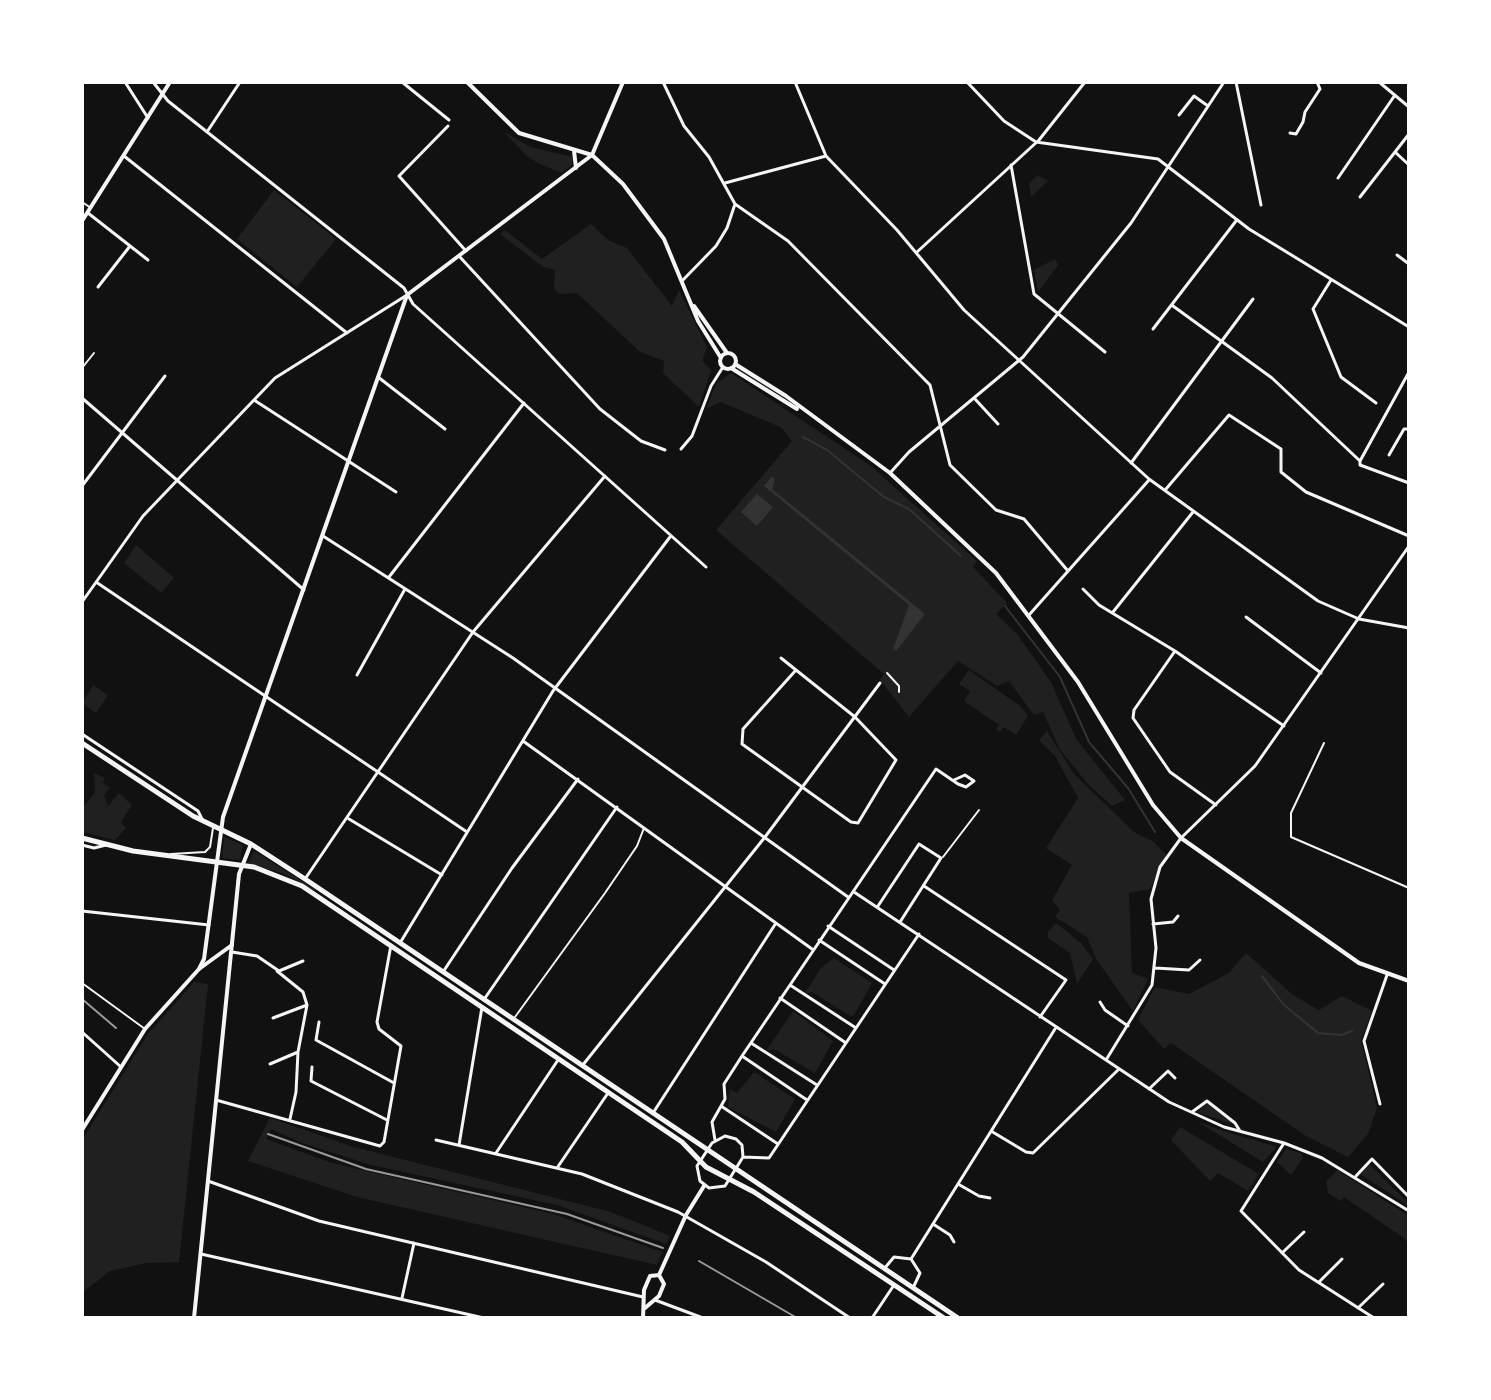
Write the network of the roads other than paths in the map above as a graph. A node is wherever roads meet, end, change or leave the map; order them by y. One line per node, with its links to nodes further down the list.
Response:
1 (125, 82): 21 (street)
2 (153, 82): 16 (street)
3 (170, 82): 16 (main road)
4 (240, 82): 22 (street)
5 (402, 82): 45 (street)
6 (467, 82): 26 (main road)
7 (623, 82): 28 (main road)
8 (663, 82): 36 (street)
9 (795, 82): 30 (street)
10 (967, 82): 25 (street)
11 (1085, 82): 25 (street)
12 (1224, 82): 18 (street)
13 (1236, 82): 40 (street)
14 (1317, 82): 23 (street)
15 (1379, 82): 17 (street)
16 (162, 95): 21 (main road); 22 (street)
17 (1395, 95): 19 (street); 35 (street)
18 (1208, 106): 20 (street); 33 (street)
19 (1409, 106)
20 (1179, 115)
21 (148, 118): 29 (main road)
22 (207, 132): 54 (street)
23 (1290, 133)
24 (1409, 134): 27 (street)
25 (1036, 142): 31 (street); 33 (street)
26 (572, 150): 28 (main road); 34 (main road)
27 (1395, 152): 32 (street); 37 (street)
28 (592, 155): 34 (main road); 51 (main road)
29 (124, 156): 41 (main road); 61 (street)
30 (826, 156): 36 (street); 46 (street)
31 (1011, 165): 46 (street); 58 (street)
32 (1409, 165)
33 (1169, 167): 42 (street); 58 (street)
34 (576, 168): 45 (main road)
35 (1338, 178)
36 (725, 183): 39 (street)
37 (1360, 197)
38 (82, 202): 41 (lane)
39 (735, 204): 51 (street); 80 (street)
40 (1261, 205)
41 (89, 210): 43 (main road); 44 (street)
42 (1236, 220): 52 (street); 57 (street)
43 (82, 221)
44 (130, 246): 49 (street); 53 (street)
45 (466, 251): 48 (main road)
46 (916, 253): 67 (street)
47 (1397, 255): 50 (street)
48 (459, 256): 54 (main road); 85 (street)
49 (148, 260)
50 (1409, 264)
51 (682, 280): 55 (main road)
52 (1331, 280): 59 (street); 78 (street)
53 (98, 287)
54 (407, 295): 61 (street); 73 (main road); 77 (street)
55 (689, 296): 65 (main road); 66 (main road)
56 (1253, 299): 62 (street)
57 (1173, 306): 60 (street); 62 (street)
58 (1058, 314): 63 (street); 67 (street)
59 (1409, 327)
60 (1153, 329)
61 (348, 333): 76 (street)
62 (1223, 342): 87 (street); 89 (street)
63 (1105, 352)
64 (94, 353): 70 (lane)
65 (727, 353): 66 (main road); 68 (main road)
66 (721, 358): 69 (main road)
67 (1019, 361): 75 (street); 89 (street)
68 (733, 366): 69 (main road); 90 (main road)
69 (723, 367): 84 (street)
70 (82, 368)
71 (1409, 372): 87 (street)
72 (165, 376): 83 (street)
73 (378, 377): 81 (street); 88 (main road)
74 (82, 398): 83 (street)
75 (975, 399): 79 (street); 80 (street)
76 (254, 400): 88 (street); 93 (street)
77 (524, 403): 91 (street); 105 (street)
78 (1376, 403)
79 (998, 424)
80 (940, 426): 90 (street); 104 (street)
81 (445, 429)
82 (1409, 429): 86 (street)
83 (122, 433): 93 (street); 95 (street)
84 (681, 449)
85 (665, 450)
86 (1389, 455)
87 (1360, 461): 94 (street)
88 (349, 462): 97 (street); 99 (main road)
89 (1131, 463): 92 (street)
90 (890, 473): 112 (main road)
91 (605, 476): 100 (street); 116 (street)
92 (1149, 479): 96 (street); 104 (street)
93 (176, 481): 106 (street); 109 (street)
94 (1409, 483)
95 (82, 486)
96 (1165, 491): 98 (street); 101 (street)
97 (396, 492)
98 (1193, 512): 111 (street); 114 (street)
99 (323, 536): 105 (street); 109 (main road)
100 (671, 536): 103 (street); 124 (street)
101 (1409, 536)
102 (1409, 546): 114 (street)
103 (706, 567)
104 (1068, 571): 112 (street)
105 (388, 578): 107 (street)
106 (96, 582): 110 (street); 126 (street)
107 (405, 589): 116 (street); 122 (street)
108 (1083, 589): 111 (street)
109 (304, 590): 126 (main road)
110 (82, 602)
111 (1113, 612): 117 (street)
112 (1029, 615): 148 (main road)
113 (1246, 617): 121 (street)
114 (1359, 619): 115 (street); 121 (street)
115 (1409, 628)
116 (473, 632): 124 (street); 133 (street)
117 (1175, 651): 128 (street); 137 (street)
118 (781, 658): 119 (street)
119 (796, 670): 127 (street); 136 (street)
120 (887, 673): 125 (lane)
121 (1321, 673): 128 (street)
122 (357, 675)
123 (880, 683): 127 (street)
124 (556, 687): 130 (street); 146 (street)
125 (899, 692)
126 (266, 696): 133 (street); 144 (main road)
127 (855, 717): 136 (street); 136 (street)
128 (1284, 726): 137 (street)
129 (82, 734): 141 (street)
130 (523, 741): 134 (street); 145 (street)
131 (82, 743): 141 (main road)
132 (1324, 743): 160 (lane)
133 (378, 772): 140 (street); 145 (street)
134 (578, 779): 138 (street); 184 (street)
135 (954, 780): 135 (street); 161 (street)
136 (801, 787): 146 (street)
137 (1216, 805): 148 (street)
138 (617, 807): 143 (street); 191 (street)
139 (979, 810): 153 (lane)
140 (348, 818): 156 (street); 157 (street)
141 (203, 821): 142 (main road)
142 (213, 825): 144 (main road); 152 (lane)
143 (644, 827): 158 (street); 197 (lane)
144 (220, 828): 149 (main road); 154 (main road)
145 (467, 832): 156 (street)
146 (765, 837): 158 (street); 162 (street)
147 (82, 838): 151 (main road)
148 (1181, 838): 168 (street); 185 (main road)
149 (251, 844): 155 (main road); 157 (main road)
150 (82, 845): 151 (street)
151 (108, 845): 152 (main road)
152 (166, 855): 154 (main road)
153 (941, 858): 159 (street); 163 (street)
154 (216, 862): 155 (main road); 169 (main road)
155 (242, 865): 174 (main road); 175 (main road)
156 (442, 875): 173 (street)
157 (305, 879): 173 (main road)
158 (726, 886): 167 (street); 211 (street)
159 (924, 886): 166 (street); 195 (street)
160 (1409, 888)
161 (854, 892): 162 (street); 163 (street)
162 (848, 897): 170 (street)
163 (877, 907): 166 (street)
164 (82, 911): 169 (street)
165 (1178, 916): 168 (street)
166 (900, 922): 171 (street)
167 (776, 923): 176 (street); 224 (street)
168 (1153, 924): 180 (street)
169 (209, 925): 181 (main road)
170 (828, 926): 172 (street); 182 (street)
171 (919, 934): 182 (street); 195 (street)
172 (819, 940): 176 (street); 188 (street)
173 (400, 943): 184 (main road)
174 (232, 945): 177 (main road); 181 (main road)
175 (391, 945): 194 (main road); 216 (street)
176 (813, 950): 189 (street)
177 (232, 952): 183 (street); 220 (main road)
178 (1200, 960): 180 (street)
179 (303, 961): 183 (street)
180 (1155, 968): 199 (street)
181 (199, 969): 202 (main road)
182 (894, 970): 188 (street)
183 (277, 971): 193 (street)
184 (443, 972): 191 (main road)
185 (1387, 975): 186 (main road); 222 (street)
186 (1409, 981)
187 (82, 983): 202 (lane)
188 (885, 984): 201 (street)
189 (790, 985): 190 (street); 201 (street)
190 (780, 998): 204 (street); 205 (street)
191 (484, 1000): 197 (main road)
192 (1100, 1002): 199 (street)
193 (307, 1005): 196 (street); 206 (street)
194 (482, 1007): 208 (main road); 235 (street)
195 (1040, 1017): 200 (street)
196 (273, 1018)
197 (513, 1020): 211 (main road)
198 (319, 1022): 216 (street)
199 (1128, 1026): 209 (street)
200 (1056, 1027): 209 (street); 229 (street)
201 (856, 1028): 205 (street)
202 (145, 1029): 212 (main road)
203 (82, 1032): 212 (street)
204 (751, 1043): 207 (street); 217 (street)
205 (846, 1043): 217 (street)
206 (298, 1052): 210 (street); 226 (street)
207 (742, 1056): 221 (street); 223 (street)
208 (558, 1060): 219 (main road); 237 (street)
209 (1106, 1060): 214 (street)
210 (270, 1064)
211 (582, 1066): 224 (main road)
212 (121, 1067): 228 (main road)
213 (312, 1067): 227 (street)
214 (1119, 1069): 218 (street); 229 (street)
215 (1175, 1078): 218 (street)
216 (394, 1084): 227 (street)
217 (817, 1085): 221 (street)
218 (1149, 1089): 225 (street)
219 (608, 1093): 239 (main road); 240 (street)
220 (216, 1100): 226 (street); 244 (main road)
221 (807, 1100): 234 (street)
222 (1380, 1104)
223 (721, 1106): 232 (street); 234 (street)
224 (653, 1113): 236 (main road)
225 (1191, 1113): 230 (street); 230 (street)
226 (290, 1119): 227 (street)
227 (388, 1121)
228 (82, 1130)
229 (991, 1131): 245 (street)
230 (1240, 1131): 233 (street)
231 (436, 1140): 235 (street)
232 (715, 1140): 236 (street); 238 (street)
233 (1284, 1143): 242 (street); 255 (street)
234 (778, 1144): 238 (street)
235 (459, 1145): 237 (street)
236 (709, 1148): 239 (street); 241 (main road)
237 (496, 1153): 240 (street)
238 (743, 1157): 241 (street)
239 (701, 1161): 243 (main road); 246 (street)
240 (557, 1168): 250 (street)
241 (737, 1168): 243 (street); 259 (main road)
242 (1356, 1176): 247 (street); 249 (street)
243 (726, 1179): 246 (street); 263 (main road)
244 (208, 1181): 254 (street); 256 (main road)
245 (958, 1184): 248 (street); 251 (street)
246 (704, 1186): 250 (main road)
247 (1409, 1197)
248 (990, 1198)
249 (1409, 1211)
250 (686, 1215): 260 (main road); 274 (street)
251 (933, 1224): 253 (street); 257 (street)
252 (1304, 1232): 255 (street)
253 (954, 1242)
254 (414, 1243): 265 (street); 266 (street)
255 (1282, 1253): 261 (street)
256 (201, 1254): 266 (street); 270 (main road)
257 (911, 1259): 259 (street); 264 (street)
258 (1342, 1259): 261 (street)
259 (884, 1269): 264 (main road)
260 (659, 1275): 265 (main road); 267 (main road)
261 (1319, 1282): 269 (street)
262 (1383, 1284): 269 (street)
263 (894, 1285): 275 (street); 276 (main road)
264 (913, 1288): 277 (main road)
265 (643, 1297): 267 (main road); 268 (main road)
266 (402, 1299): 271 (street)
267 (655, 1300): 268 (main road); 273 (street)
268 (645, 1308): 272 (main road)
269 (1358, 1308): 278 (street)
270 (194, 1318)
271 (484, 1318)
272 (643, 1318)
273 (703, 1318)
274 (850, 1318)
275 (872, 1318)
276 (944, 1318)
277 (958, 1318)
278 (1374, 1318)

